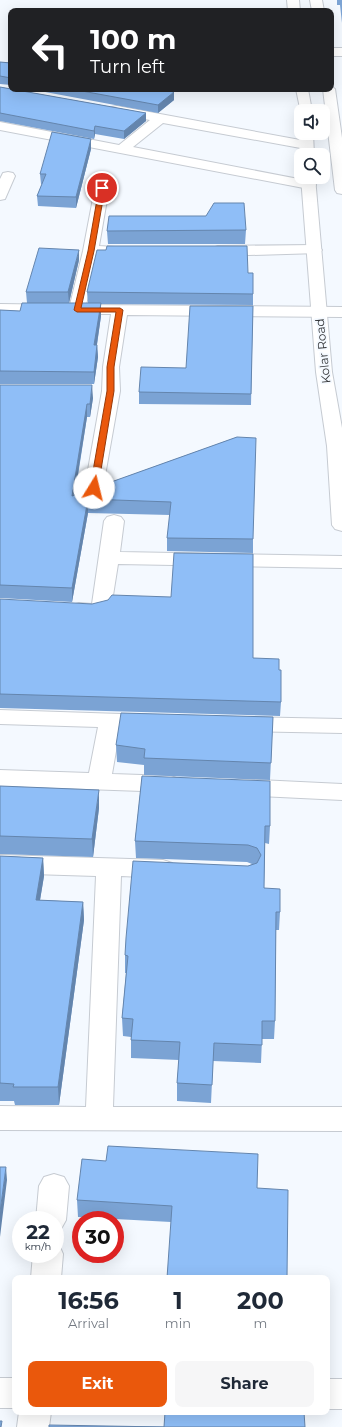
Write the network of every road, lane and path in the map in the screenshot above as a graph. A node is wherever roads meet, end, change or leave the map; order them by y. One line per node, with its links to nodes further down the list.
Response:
1 (303, 92): 3 (street)
2 (329, 92): 12 (street)
3 (305, 104)
4 (108, 108): 5 (street)
5 (161, 118): 7 (street); 8 (street)
6 (0, 126): 8 (street)
7 (306, 144)
8 (121, 150): 9 (street)
9 (294, 179)
10 (308, 184): 13 (street, Kolar Road)
11 (102, 188): 14 (street)
12 (342, 190)
13 (314, 250): 16 (street); 20 (street, Kolar Road)
14 (91, 251): 15 (street); 18 (street)
15 (139, 251)
16 (203, 251)
17 (0, 309): 18 (street)
18 (77, 310): 19 (street)
19 (120, 310): 20 (street); 22 (street)
20 (319, 311): 21 (street); 24 (street, Kolar Road)
21 (342, 312)
22 (94, 488)
23 (114, 521): 25 (street)
24 (342, 525)
25 (109, 558): 26 (street); 27 (street)
26 (342, 562)
27 (60, 608)
28 (0, 717): 29 (street)
29 (110, 721): 30 (street); 34 (street)
30 (172, 723)
31 (226, 724): 32 (street)
32 (342, 726)
33 (0, 778): 34 (street)
34 (99, 781): 35 (street)
35 (193, 785)
36 (217, 786): 37 (street)
37 (342, 792)
38 (0, 864): 39 (street)
39 (109, 867): 40 (street); 42 (street)
40 (185, 870)
41 (0, 1118): 42 (street)
42 (99, 1119): 43 (street)
43 (342, 1119)
44 (54, 1186): 45 (street)
45 (52, 1211)
46 (47, 1263): 47 (street)
47 (46, 1275)
48 (0, 1393): 49 (street)
49 (12, 1393)
50 (330, 1394): 51 (street)
51 (342, 1394)
52 (34, 1415): 53 (street)
53 (33, 1427)

